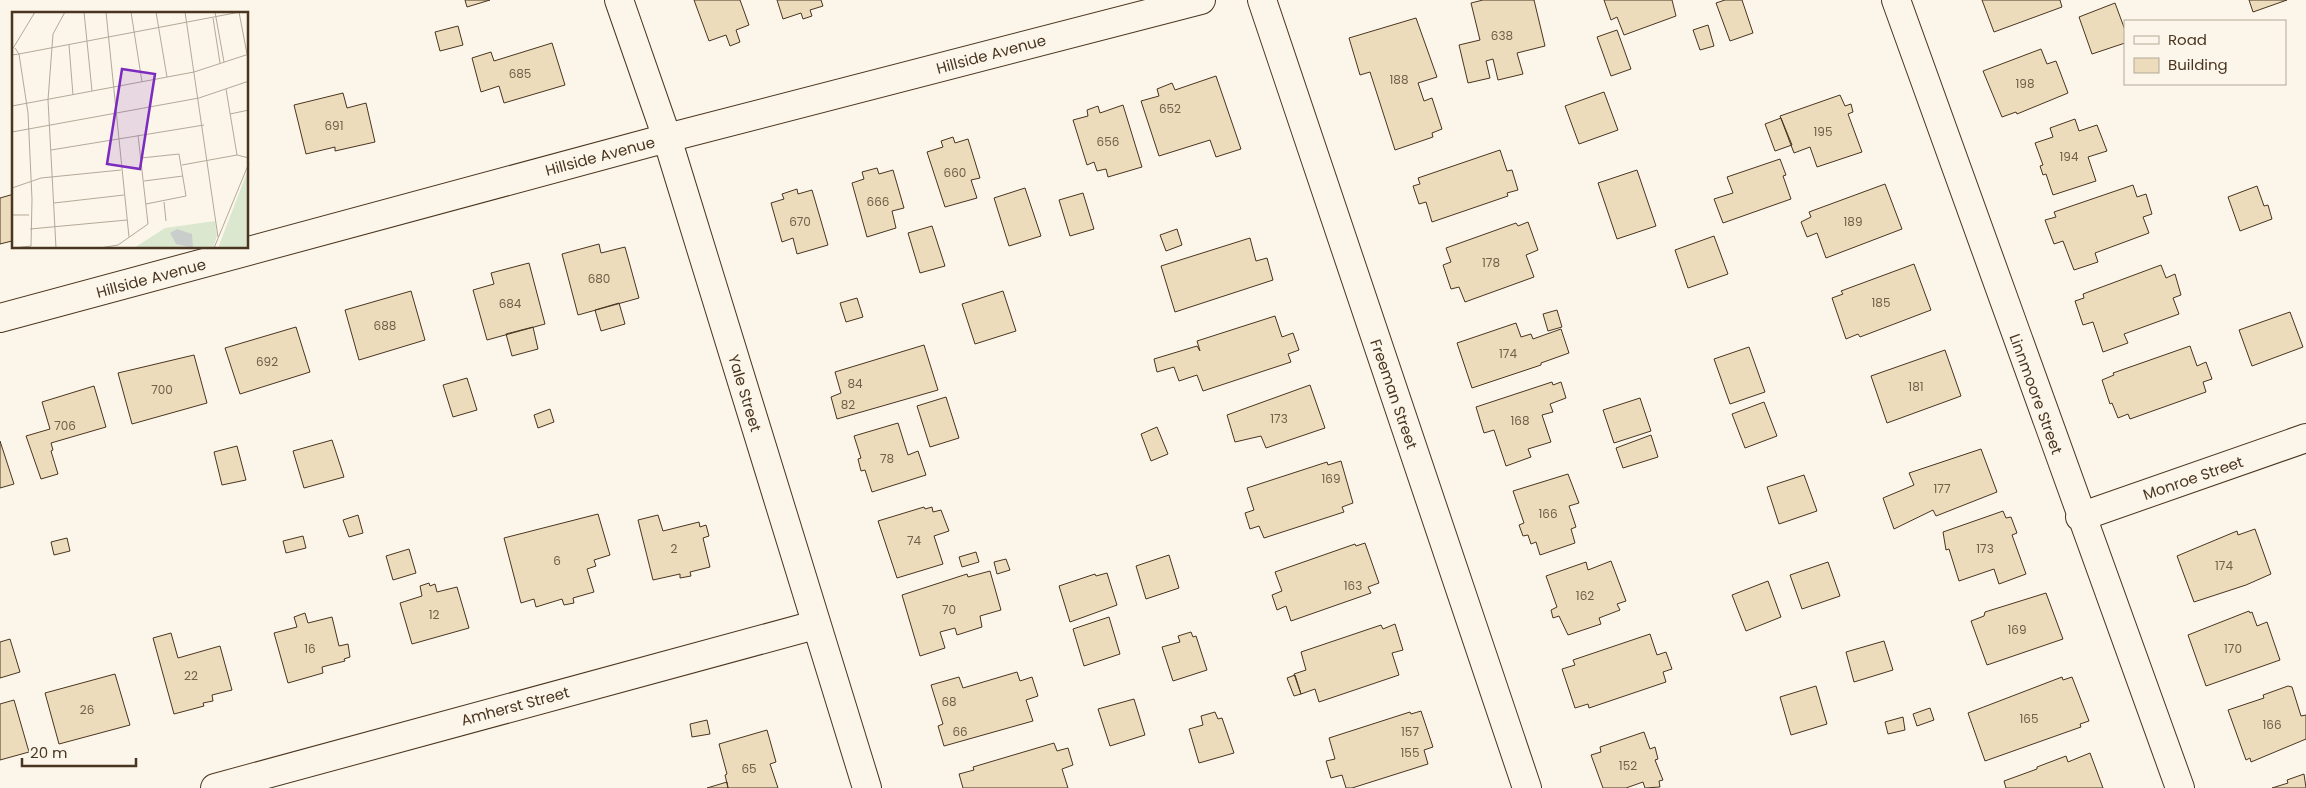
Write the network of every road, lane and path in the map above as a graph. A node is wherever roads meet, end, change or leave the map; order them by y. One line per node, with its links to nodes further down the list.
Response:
1 (619, 0): 5 (street, Yale Street)
2 (1201, 0): 5 (street, Hillside Avenue)
3 (1262, 0): 13 (street, Freeman Street)
4 (1896, 0): 8 (street, Linnmoore Street)
5 (667, 138): 6 (street, Hillside Avenue); 9 (street, Yale Street)
6 (0, 318)
7 (2306, 438): 8 (street, Monroe Street)
8 (2080, 517): 14 (street, Linnmoore Street)
9 (815, 625): 10 (street, Amherst Street); 12 (street, Yale Street)
10 (279, 779): 11 (street, Amherst Street)
11 (214, 788)
12 (867, 788)
13 (1527, 788)
14 (2180, 788)

